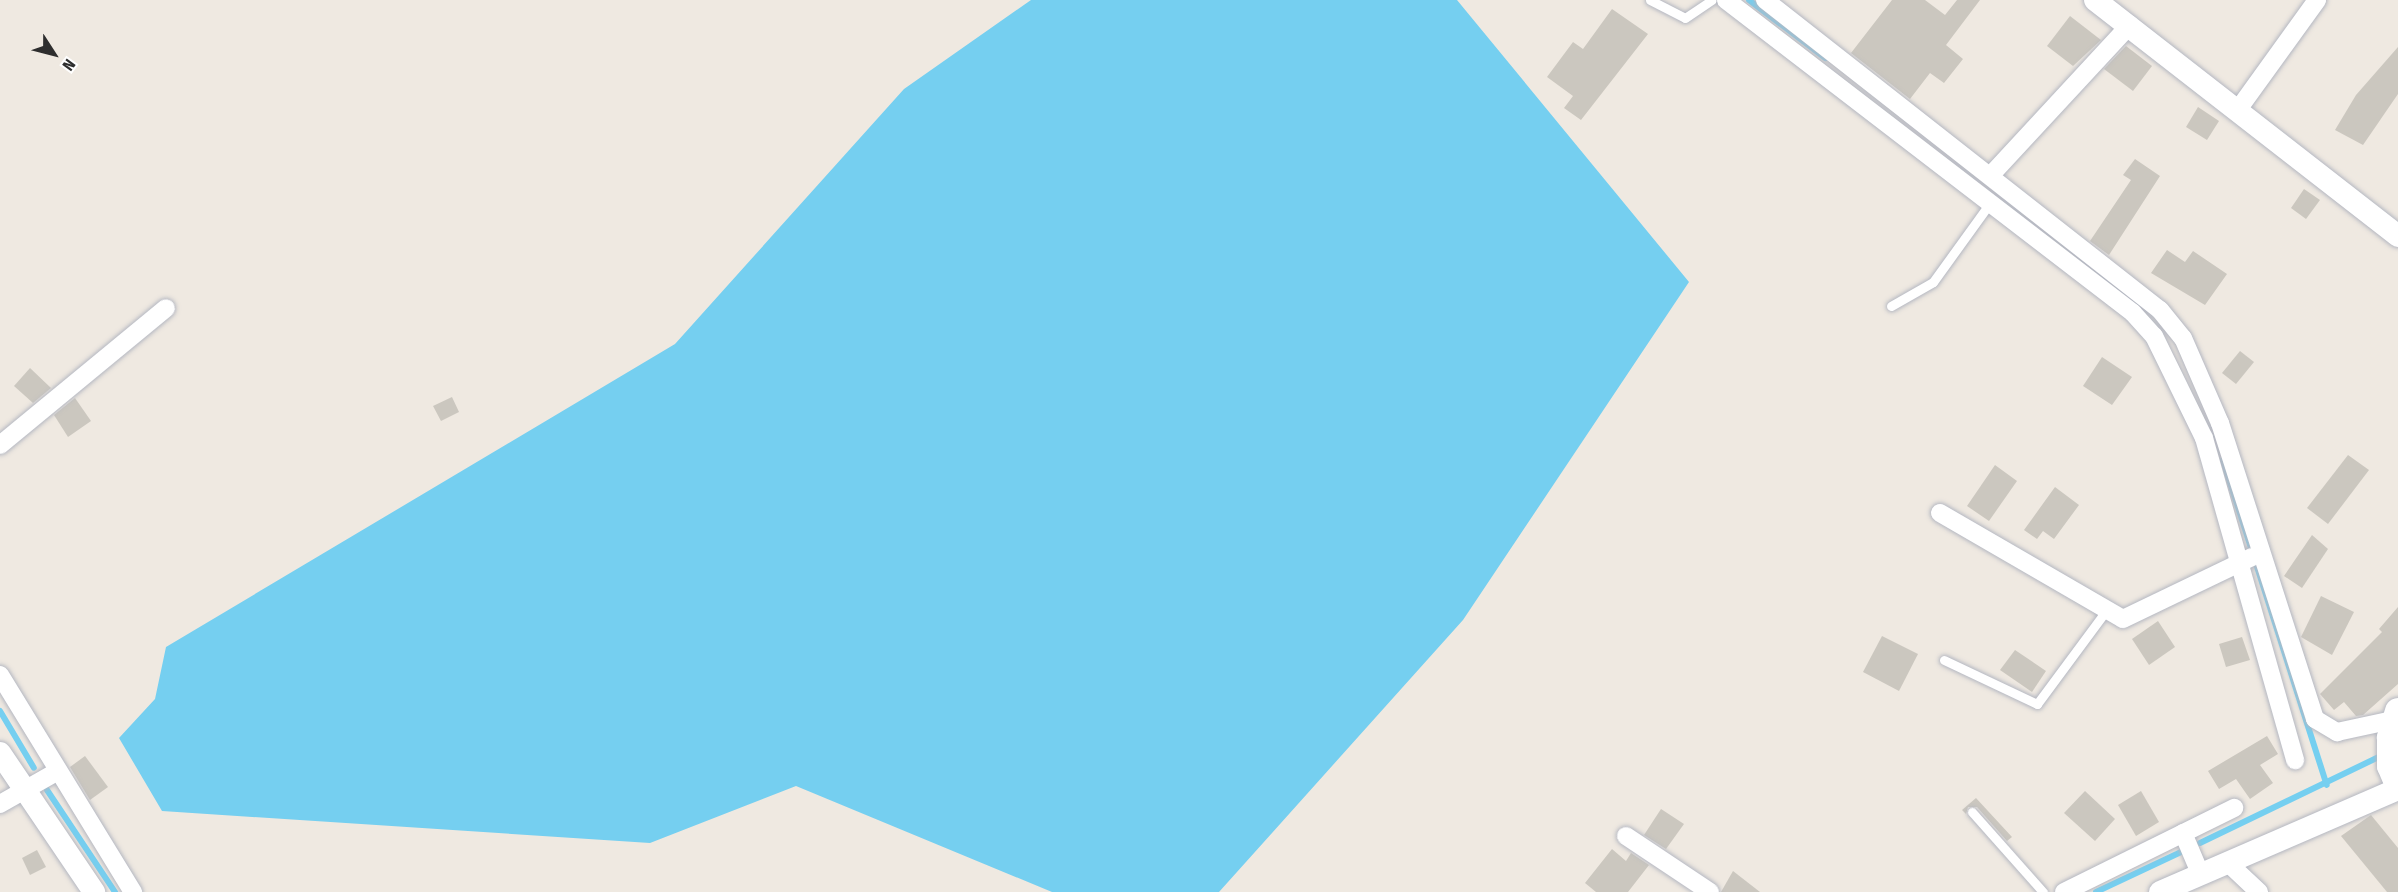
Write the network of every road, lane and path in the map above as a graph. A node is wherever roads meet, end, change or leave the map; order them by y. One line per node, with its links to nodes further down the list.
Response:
1 (1650, 0): 2 (lane)
2 (1712, 0)
3 (1726, 0): 10 (street)
4 (1765, 0): 9 (street)
5 (2095, 0): 7 (street)
6 (2317, 0): 8 (street)
7 (2130, 25): 8 (street); 9 (street)
8 (2238, 111): 11 (street)
9 (1990, 176): 16 (street)
10 (1990, 203): 12 (lane); 17 (street)
11 (2398, 236)
12 (1892, 306)
13 (166, 308): 14 (street)
14 (0, 445)
15 (1940, 513): 18 (street)
16 (2261, 552): 17 (street); 21 (street)
17 (2241, 563): 18 (street); 23 (street)
18 (2105, 612): 19 (lane)
19 (1944, 660)
20 (0, 675): 24 (street)
21 (2394, 723): 25 (main road)
22 (0, 753): 26 (street)
23 (2295, 760)
24 (58, 771): 26 (street); 35 (street)
25 (2395, 780): 32 (street)
26 (24, 791): 27 (street); 34 (street)
27 (0, 804)
28 (2234, 808): 30 (street)
29 (1972, 812): 37 (lane)
30 (2183, 833): 33 (street); 38 (street)
31 (1626, 836): 36 (street)
32 (2227, 862): 33 (street); 40 (street)
33 (2200, 873): 39 (street)
34 (94, 892)
35 (133, 892)
36 (1710, 892)
37 (2043, 892)
38 (2064, 892)
39 (2160, 892)
40 (2259, 892)

